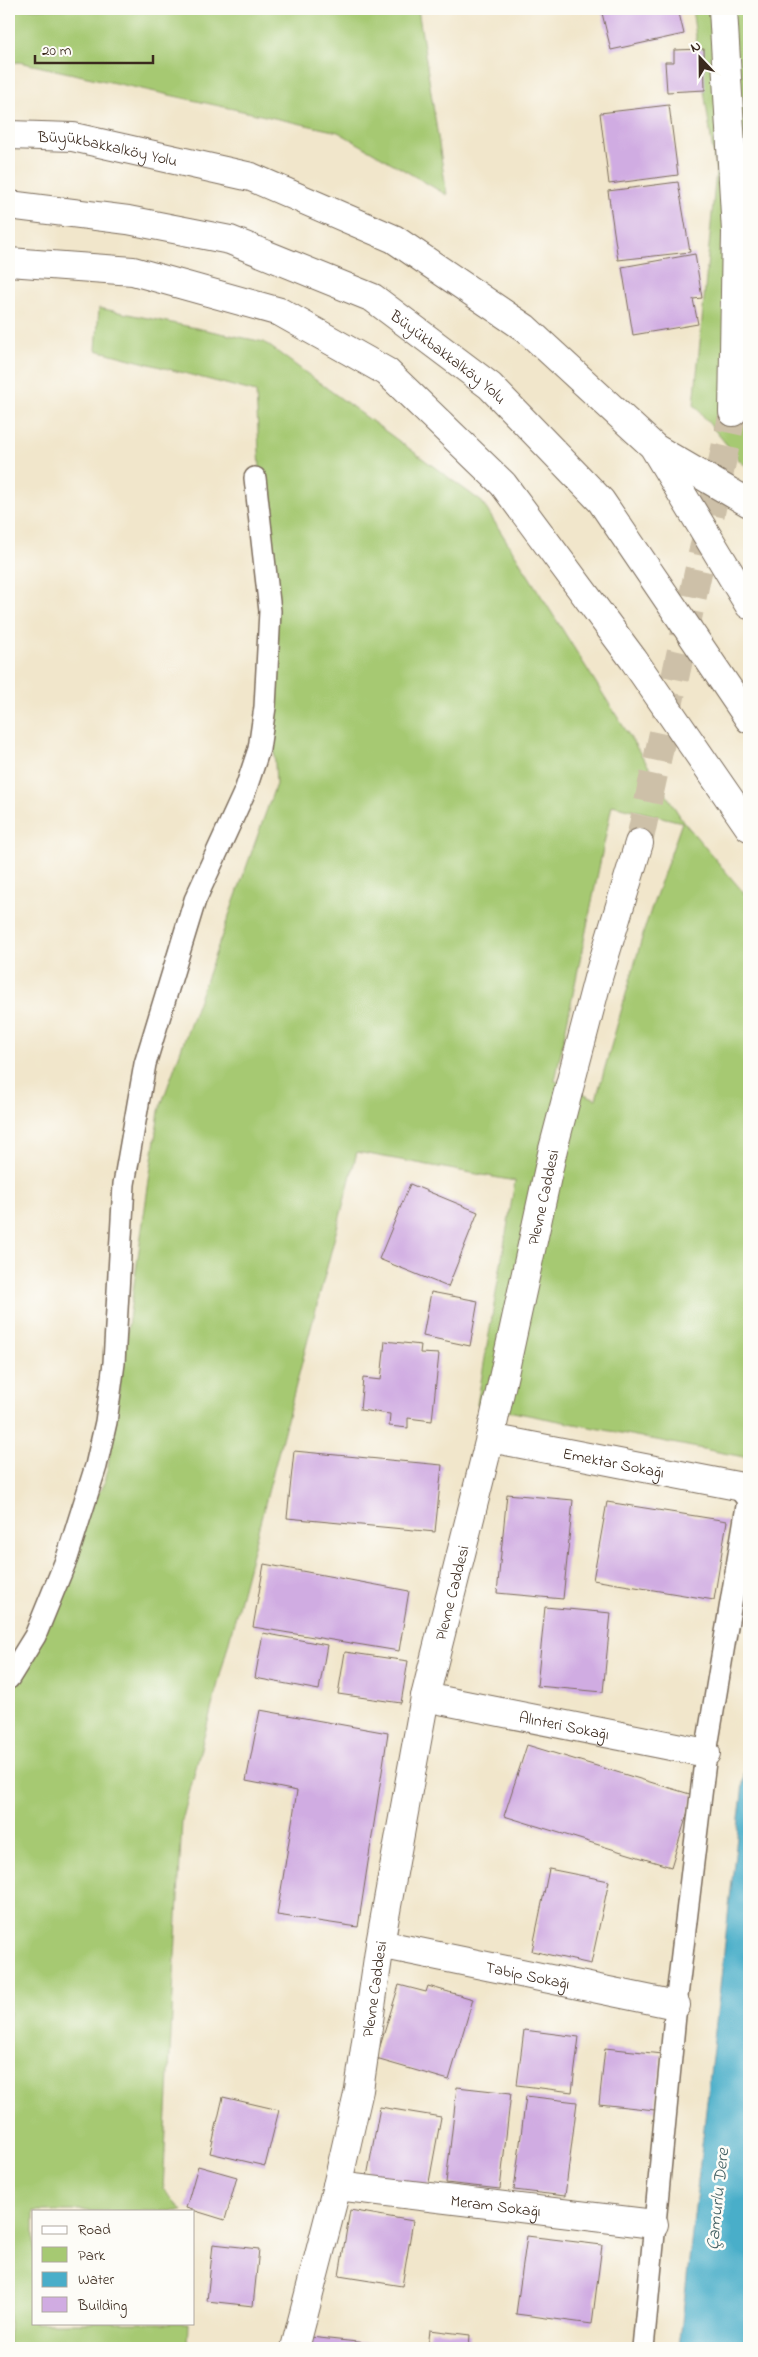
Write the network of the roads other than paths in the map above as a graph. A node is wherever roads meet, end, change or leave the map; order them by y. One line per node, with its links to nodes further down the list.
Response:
1 (723, 9): 5 (main road)
2 (9, 135): 6 (main road, Büyükbakkalköy Yolu)
3 (9, 205): 10 (main road, Büyükbakkalköy Yolu)
4 (9, 262): 11 (main road)
5 (733, 412)
6 (653, 446): 8 (main road); 9 (main road, Büyükbakkalköy Yolu)
7 (255, 478): 15 (lane)
8 (749, 502)
9 (749, 605)
10 (749, 719)
11 (749, 827)
12 (639, 843): 13 (main road, Plevne Caddesi)
13 (490, 1438): 14 (main road, Emektar Sokağı); 16 (main road, Plevne Caddesi)
14 (737, 1486): 17 (lane)
15 (9, 1678)
16 (425, 1697): 17 (main road, Alınteri Sokağı); 18 (main road, Plevne Caddesi)
17 (706, 1753): 19 (lane)
18 (380, 1944): 19 (main road, Tabip Sokağı); 20 (main road, Plevne Caddesi)
19 (676, 2006): 21 (lane)
20 (337, 2186): 21 (main road, Meram Sokağı); 22 (main road, Plevne Caddesi)
21 (654, 2224): 23 (lane)
22 (294, 2348)
23 (643, 2348)

